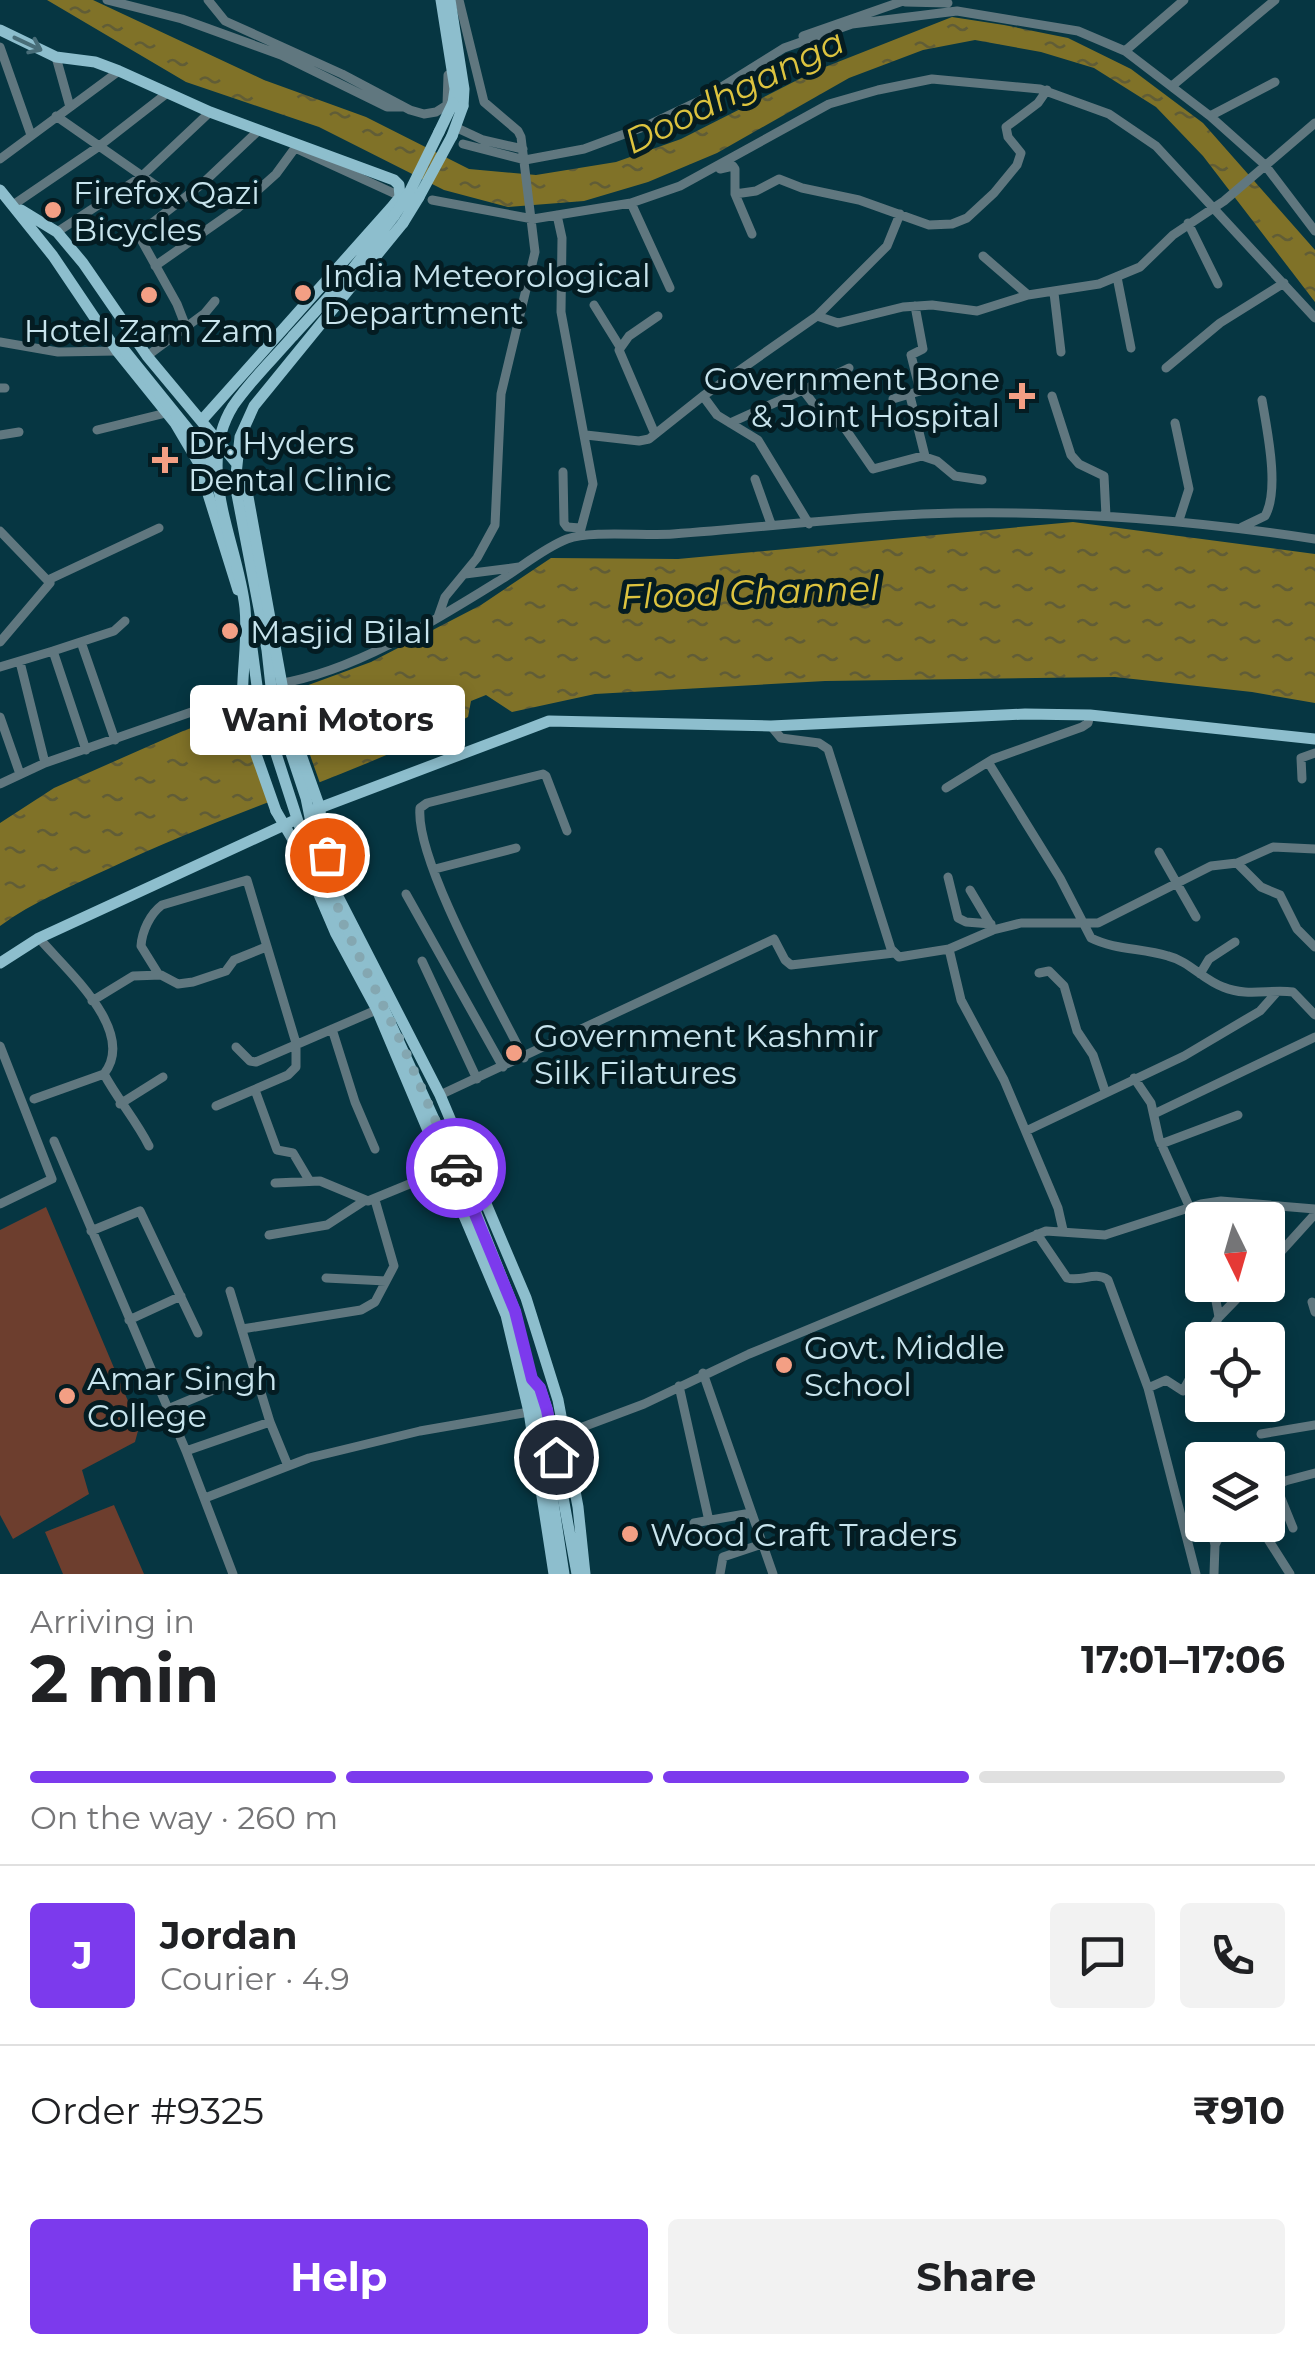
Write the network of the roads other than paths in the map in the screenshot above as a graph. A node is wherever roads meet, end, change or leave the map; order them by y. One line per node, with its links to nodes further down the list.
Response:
1 (107, 0): 21 (street)
2 (208, 0): 21 (street)
3 (438, 0): 20 (main road); 24 (street)
4 (450, 0): 20 (main road)
5 (459, 0): 33 (street)
6 (1184, 0): 13 (street)
7 (1275, 0): 17 (street)
8 (906, 1): 9 (street); 10 (street)
9 (948, 5): 10 (street); 13 (street)
10 (874, 9): 35 (street)
11 (0, 30): 14 (main road, one-way to 14)
12 (0, 47): 30 (street)
13 (1124, 51): 17 (street)
14 (56, 57): 15 (main road); 22 (street)
15 (120, 71): 19 (main road); 22 (street)
16 (1275, 82): 26 (street)
17 (1172, 86): 26 (street)
18 (1047, 90): 37 (street); 46 (street); 47 (street)
19 (166, 94): 23 (main road); 32 (street)
20 (458, 104): 28 (main road, bridge)
21 (404, 106): 24 (street)
22 (70, 107): 25 (street)
23 (210, 112): 29 (main road); 38 (street)
24 (424, 114): 28 (street)
25 (56, 116): 30 (street); 32 (street)
26 (1210, 116): 36 (street)
27 (1315, 123): 36 (street)
28 (449, 126): 33 (street); 42 (main road); 50 (main road, bridge)
29 (259, 130): 41 (main road); 43 (street)
30 (31, 136): 34 (street)
31 (463, 144): 35 (street)
32 (98, 147): 38 (street); 45 (street)
33 (523, 148): 35 (street)
34 (0, 159)
35 (526, 165): 49 (street)
36 (1262, 167): 46 (street); 52 (street)
37 (703, 174): 40 (street); 44 (street)
38 (141, 178): 43 (street); 53 (street)
39 (0, 190): 45 (main road)
40 (735, 194): 47 (street); 54 (street)
41 (402, 197): 56 (street); 88 (main road)
42 (425, 199): 49 (street); 50 (main road, bridge)
43 (178, 201): 56 (street)
44 (631, 204): 48 (street); 61 (street)
45 (13, 205): 53 (main road); 74 (main road)
46 (1214, 209): 51 (street); 59 (street)
47 (900, 214): 68 (street)
48 (557, 215): 49 (street); 95 (street)
49 (533, 217): 112 (street)
50 (398, 220): 57 (main road); 97 (main road)
51 (1188, 223): 58 (street); 60 (street)
52 (1315, 231)
53 (56, 232): 76 (main road)
54 (752, 234)
55 (983, 256): 63 (street)
56 (156, 266): 70 (street)
57 (348, 274): 88 (main road); 99 (main road, bridge)
58 (1117, 277): 62 (street); 73 (street)
59 (1284, 283): 69 (street); 78 (street)
60 (1218, 284)
61 (670, 288)
62 (1054, 293): 63 (street); 75 (street)
63 (1028, 295): 66 (street)
64 (214, 301): 70 (street)
65 (594, 305): 72 (street)
66 (915, 306): 68 (street); 82 (street)
67 (658, 316): 72 (street)
68 (817, 316): 81 (street)
69 (1315, 318)
70 (186, 328): 76 (street)
71 (0, 342): 74 (street)
72 (620, 347): 93 (street)
73 (1131, 348)
74 (121, 351): 85 (main road); 99 (main road, bridge)
75 (1062, 352)
76 (147, 356): 79 (main road)
77 (850, 368): 80 (street)
78 (1166, 368)
79 (172, 385): 85 (main road); 88 (main road)
80 (803, 390): 89 (street); 96 (street)
81 (704, 396): 89 (street); 93 (street)
82 (910, 396): 84 (street); 96 (street)
83 (1052, 396): 102 (street)
84 (893, 399)
85 (156, 400): 87 (main road)
86 (1262, 400): 107 (street)
87 (166, 413): 91 (street); 122 (main road)
88 (203, 422): 97 (main road)
89 (730, 423): 105 (street)
90 (1175, 423): 103 (street)
91 (97, 430)
92 (19, 432): 94 (street)
93 (655, 434): 95 (street)
94 (0, 435)
95 (586, 435): 109 (street)
96 (925, 456): 101 (street)
97 (236, 462): 121 (main road); 223 (main road, bridge)
98 (562, 472): 109 (street)
99 (217, 476): 228 (main road, bridge)
100 (755, 479): 104 (street)
101 (982, 480)
102 (1106, 516): 103 (street); 105 (street)
103 (1179, 520): 107 (street)
104 (771, 524): 105 (street); 109 (street)
105 (809, 524)
106 (158, 528): 113 (street)
107 (1239, 528): 110 (street)
108 (0, 530): 113 (street)
109 (580, 532): 111 (street)
110 (1315, 539)
111 (522, 566): 112 (street); 114 (street)
112 (464, 574): 114 (street)
113 (48, 580): 116 (street)
114 (438, 616): 121 (street)
115 (125, 620): 117 (street)
116 (0, 642)
117 (80, 642): 118 (street); 126 (street)
118 (53, 651): 119 (street); 128 (street)
119 (20, 662): 120 (street); 131 (street)
120 (0, 668)
121 (271, 691): 136 (main road)
122 (257, 695): 126 (street); 136 (main road)
123 (1090, 715): 125 (main road); 127 (main road); 130 (street)
124 (0, 717): 132 (street)
125 (771, 726): 137 (main road); 157 (street)
126 (115, 740): 128 (street)
127 (1315, 740)
128 (86, 750): 131 (street)
129 (1315, 753): 133 (street)
130 (988, 762): 135 (street); 150 (street)
131 (45, 763): 132 (street)
132 (20, 774): 134 (street)
133 (1302, 779)
134 (0, 784)
135 (946, 788)
136 (300, 802): 137 (main road); 138 (main road)
137 (310, 812): 138 (main road); 166 (main road)
138 (297, 818): 152 (main road); 167 (main road)
139 (566, 831): 144 (street)
140 (516, 848): 144 (street)
141 (1315, 849): 143 (street)
142 (1159, 852): 146 (street)
143 (1238, 863): 146 (street); 155 (street)
144 (434, 869): 174 (street)
145 (948, 877): 151 (street)
146 (1178, 883): 149 (street); 150 (street)
147 (970, 890): 151 (street)
148 (406, 894): 175 (street)
149 (1196, 917)
150 (1083, 924): 151 (street); 162 (street)
151 (992, 927): 156 (street)
152 (39, 938): 158 (main road); 165 (street)
153 (1235, 942): 162 (street)
154 (266, 947): 163 (street); 163 (street); 171 (street)
155 (1315, 947)
156 (949, 949): 157 (street); 188 (street)
157 (894, 952): 174 (street)
158 (4, 960): 160 (street)
159 (422, 961): 179 (street)
160 (0, 973)
161 (1039, 973): 181 (street)
162 (1200, 974): 164 (street)
163 (159, 975): 165 (street)
164 (1276, 993): 168 (street); 178 (street)
165 (92, 1001): 176 (street)
166 (395, 1003): 167 (street); 182 (main road)
167 (380, 1009): 169 (street); 194 (main road)
168 (1315, 1015)
169 (332, 1029): 171 (street); 192 (street)
170 (1315, 1037): 186 (street)
171 (296, 1043): 173 (street); 180 (street)
172 (0, 1046): 201 (street)
173 (236, 1046)
174 (524, 1058): 175 (street)
175 (503, 1067): 179 (street)
176 (104, 1074): 183 (street); 184 (street)
177 (163, 1077): 184 (street)
178 (1134, 1078): 181 (street); 186 (street)
179 (477, 1079): 182 (street)
180 (255, 1090): 185 (street); 195 (street)
181 (1105, 1091): 188 (street)
182 (440, 1095): 193 (main road)
183 (34, 1099)
184 (120, 1104): 191 (street)
185 (216, 1106)
186 (1154, 1114): 190 (street)
187 (1238, 1115): 190 (street)
188 (1026, 1131): 205 (street)
189 (54, 1141): 206 (street)
190 (1161, 1144): 198 (street)
191 (149, 1146)
192 (376, 1148)
193 (469, 1159): 194 (street); 231 (main road)
194 (452, 1166): 197 (street); 249 (main road)
195 (309, 1180): 196 (street); 197 (street)
196 (276, 1183)
197 (370, 1201): 208 (street); 211 (street)
198 (1194, 1202)
199 (1223, 1202): 200 (street)
200 (1250, 1202)
201 (0, 1204)
202 (1285, 1207): 204 (street)
203 (1185, 1210): 205 (street)
204 (1315, 1211): 209 (street)
205 (1064, 1230): 207 (street)
206 (90, 1232): 213 (street); 217 (street)
207 (1037, 1234): 222 (street); 226 (street)
208 (269, 1235)
209 (1285, 1246)
210 (326, 1278): 211 (street)
211 (386, 1281): 219 (street)
212 (230, 1291): 219 (street)
213 (181, 1296): 217 (street); 220 (street)
214 (1217, 1302): 216 (street)
215 (1234, 1302): 216 (street)
216 (1219, 1317): 218 (street)
217 (129, 1320): 227 (street)
218 (1216, 1322)
219 (242, 1329): 221 (street)
220 (198, 1333)
221 (254, 1373): 227 (street); 229 (street)
222 (703, 1374): 224 (street); 238 (street)
223 (532, 1379): 249 (main road, bridge); 250 (main road)
224 (679, 1386): 231 (street); 240 (street)
225 (1185, 1387): 226 (street)
226 (1148, 1388): 254 (street)
227 (168, 1409): 233 (street)
228 (529, 1412): 234 (street); 249 (main road, bridge)
229 (270, 1422): 233 (street); 234 (street)
230 (1315, 1426): 232 (street)
231 (564, 1434): 251 (main road)
232 (1261, 1434)
233 (186, 1451): 237 (street)
234 (288, 1466): 237 (street)
235 (1315, 1473): 236 (street)
236 (1285, 1483)
237 (205, 1498): 248 (street)
238 (751, 1513): 240 (street); 246 (street)
239 (1285, 1513): 242 (street)
240 (709, 1521): 241 (street)
241 (694, 1523)
242 (1293, 1528)
243 (1214, 1542): 247 (street)
244 (1217, 1542): 247 (street)
245 (1270, 1542): 256 (street)
246 (762, 1544): 252 (street); 253 (street)
247 (1215, 1545): 255 (street)
248 (233, 1574)
249 (559, 1574)
250 (577, 1574)
251 (586, 1574)
252 (720, 1574)
253 (773, 1574)
254 (1196, 1574)
255 (1214, 1574)
256 (1290, 1574)

